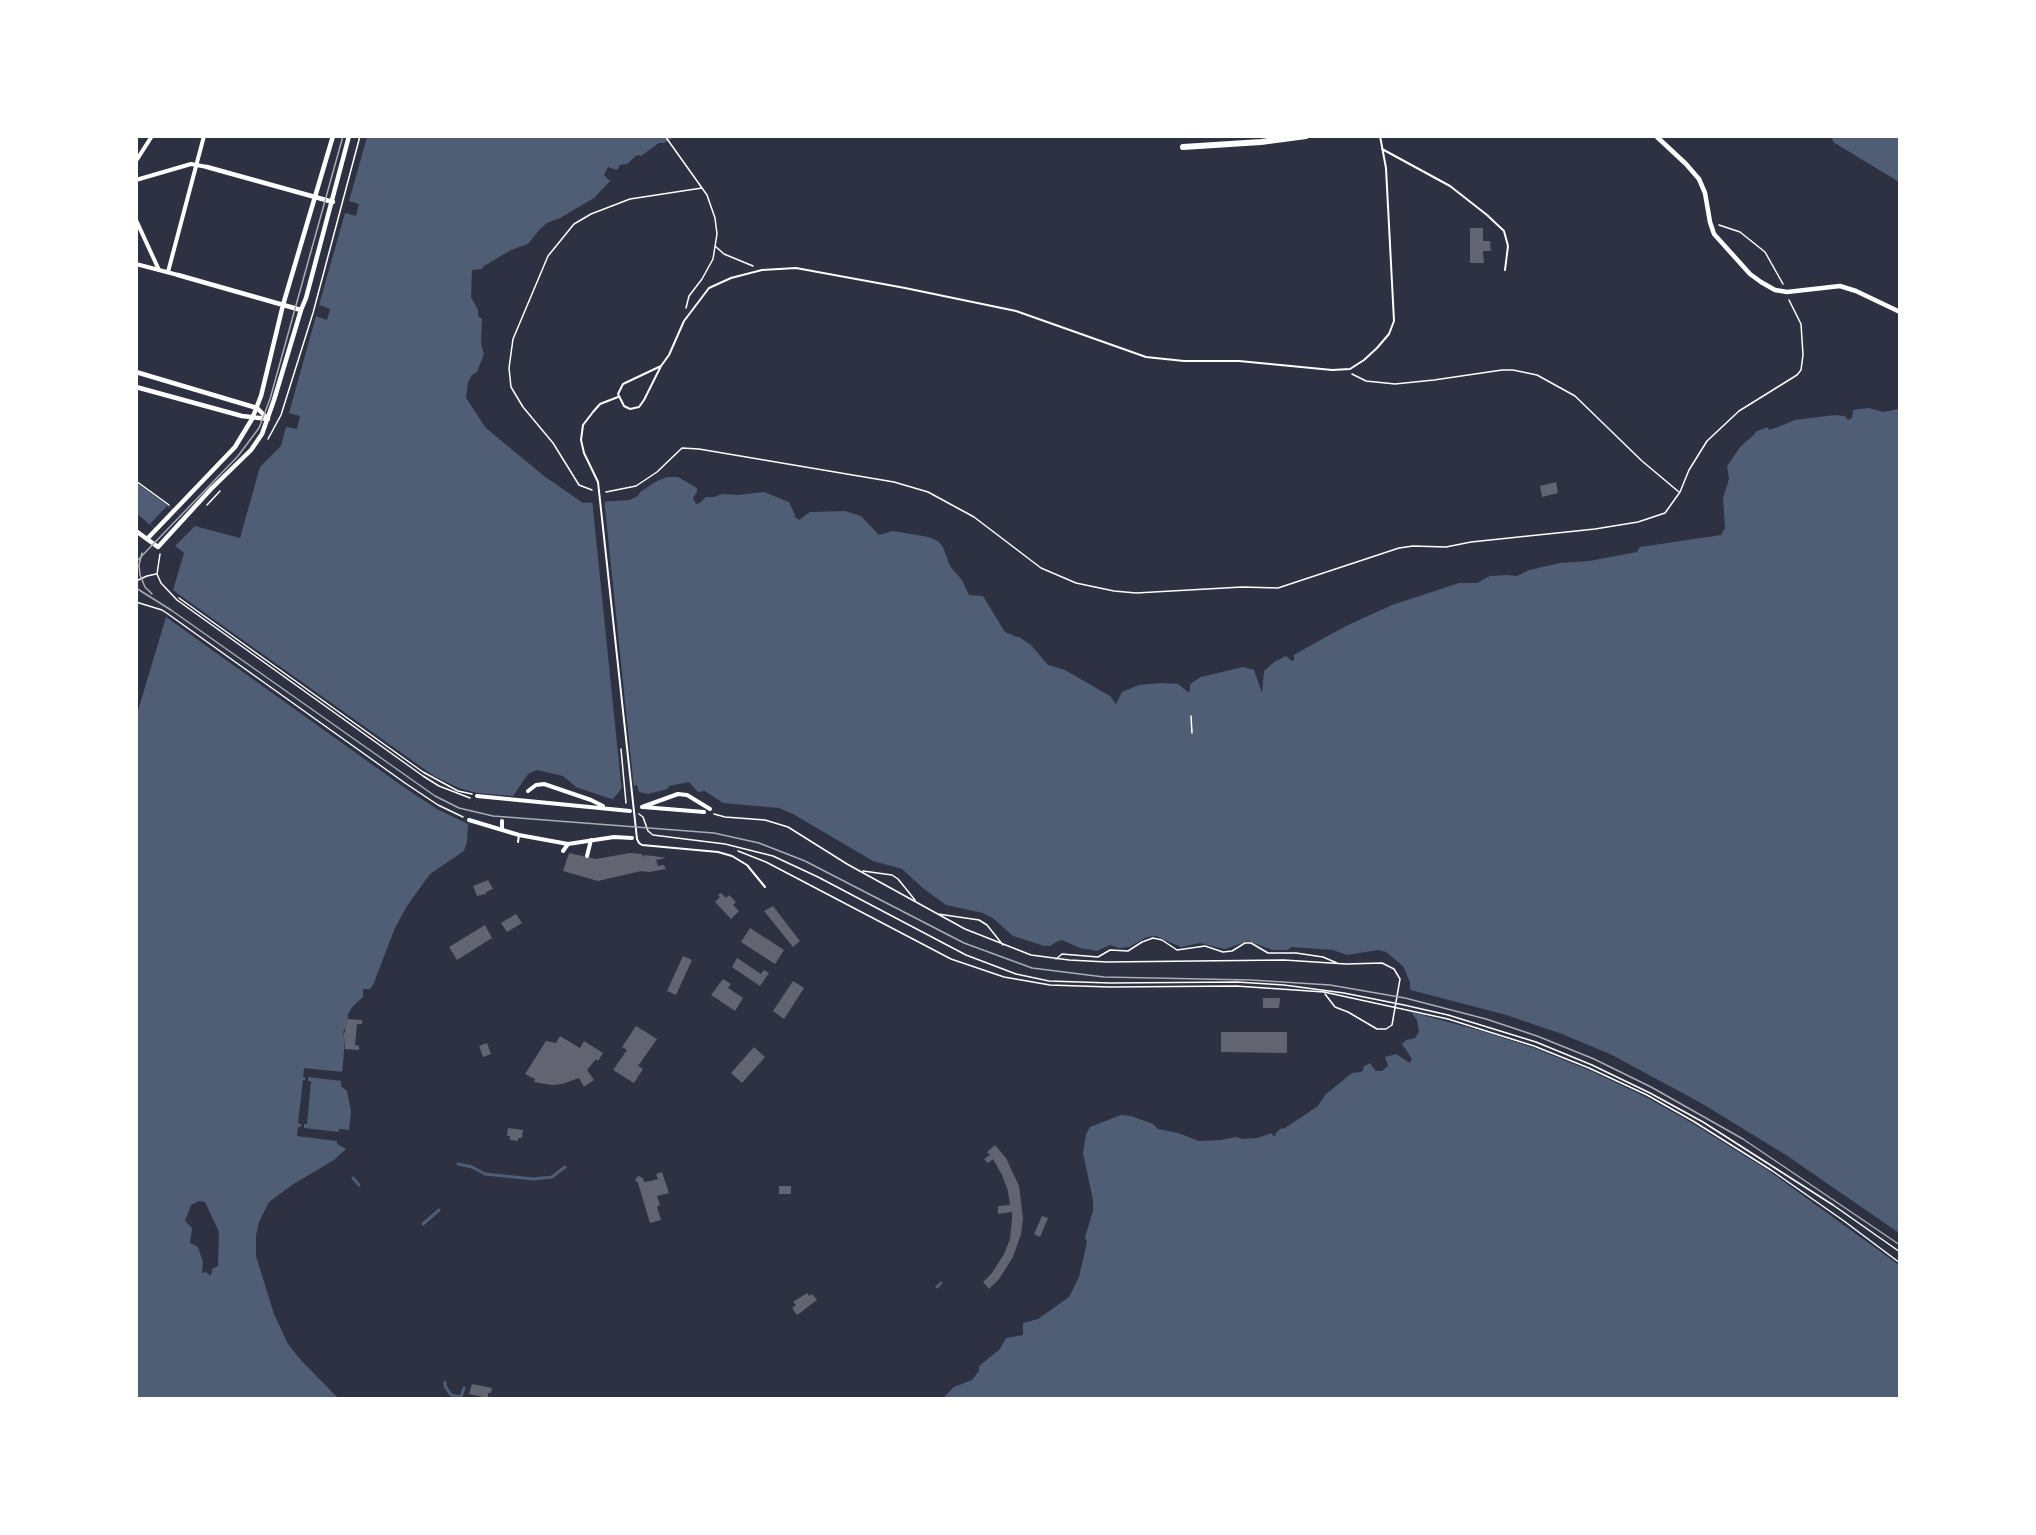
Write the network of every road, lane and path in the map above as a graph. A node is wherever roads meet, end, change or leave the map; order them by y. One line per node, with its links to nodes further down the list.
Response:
1 (152, 136): 12 (street)
2 (204, 136): 13 (street)
3 (333, 136): 17 (street)
4 (349, 136): 18 (street)
5 (360, 136): 42 (path)
6 (665, 136): 16 (path)
7 (1306, 136): 10 (street)
8 (1380, 136): 11 (lane)
9 (1656, 136): 20 (street)
10 (1183, 147)
11 (1382, 149): 25 (lane); 34 (lane)
12 (136, 161)
13 (196, 164): 14 (street); 15 (street); 26 (street)
14 (207, 167): 17 (street)
15 (136, 180)
16 (702, 188): 21 (path); 37 (path)
17 (315, 197): 18 (street); 29 (street)
18 (333, 202): 31 (street)
19 (136, 220): 23 (street)
20 (1710, 222): 28 (street); 28 (path)
21 (715, 246): 24 (path); 30 (path)
22 (136, 264): 23 (street)
23 (159, 270): 26 (street)
24 (762, 270): 33 (lane); 34 (lane)
25 (1505, 270)
26 (168, 272): 27 (street)
27 (178, 275): 29 (street)
28 (1787, 292): 32 (street); 45 (path)
29 (283, 305): 31 (street); 39 (street)
30 (686, 306)
31 (301, 310): 41 (street)
32 (1899, 312)
33 (661, 366): 38 (lane); 38 (lane)
34 (1350, 369): 45 (path)
35 (136, 372): 39 (street)
36 (136, 387): 40 (street)
37 (516, 395)
38 (618, 397): 62 (lane)
39 (257, 408): 40 (street); 41 (street)
40 (252, 419): 41 (street); 48 (street)
41 (268, 419): 49 (street)
42 (272, 434)
43 (669, 459): 45 (path)
44 (136, 481): 46 (path)
45 (1680, 492)
46 (168, 505)
47 (136, 531): 48 (street)
48 (147, 539): 49 (street)
49 (161, 548): 50 (path)
50 (157, 574): 51 (path); 56 (path)
51 (136, 581)
52 (136, 602): 65 (path)
53 (1191, 716): 54 (path)
54 (1192, 733)
55 (528, 791): 60 (street)
56 (476, 797): 58 (street)
57 (517, 797): 58 (street)
58 (512, 800): 60 (street)
59 (626, 803): 62 (street)
60 (606, 807): 62 (street)
61 (710, 809): 63 (street); 64 (path)
62 (630, 811): 79 (lane); 86 (path)
63 (704, 812): 64 (path)
64 (724, 817): 78 (path)
65 (470, 820): 67 (street)
66 (502, 821): 67 (street)
67 (502, 830): 69 (street)
68 (614, 830): 70 (street)
69 (519, 835): 73 (lane); 74 (street)
70 (614, 837): 71 (street); 72 (street)
71 (632, 838)
72 (591, 840): 74 (street); 77 (street)
73 (518, 842)
74 (568, 844): 75 (street)
75 (563, 851)
76 (738, 851): 85 (path)
77 (587, 856)
78 (861, 871): 80 (path); 80 (path)
79 (765, 887)
80 (915, 901): 81 (path)
81 (937, 914): 82 (path); 82 (path)
82 (1003, 946): 83 (path)
83 (1056, 959): 84 (path); 84 (path)
84 (1337, 963): 85 (path)
85 (1324, 992): 86 (path)
86 (1403, 1006): 87 (path); 88 (path)
87 (1899, 1252)
88 (1899, 1263)

